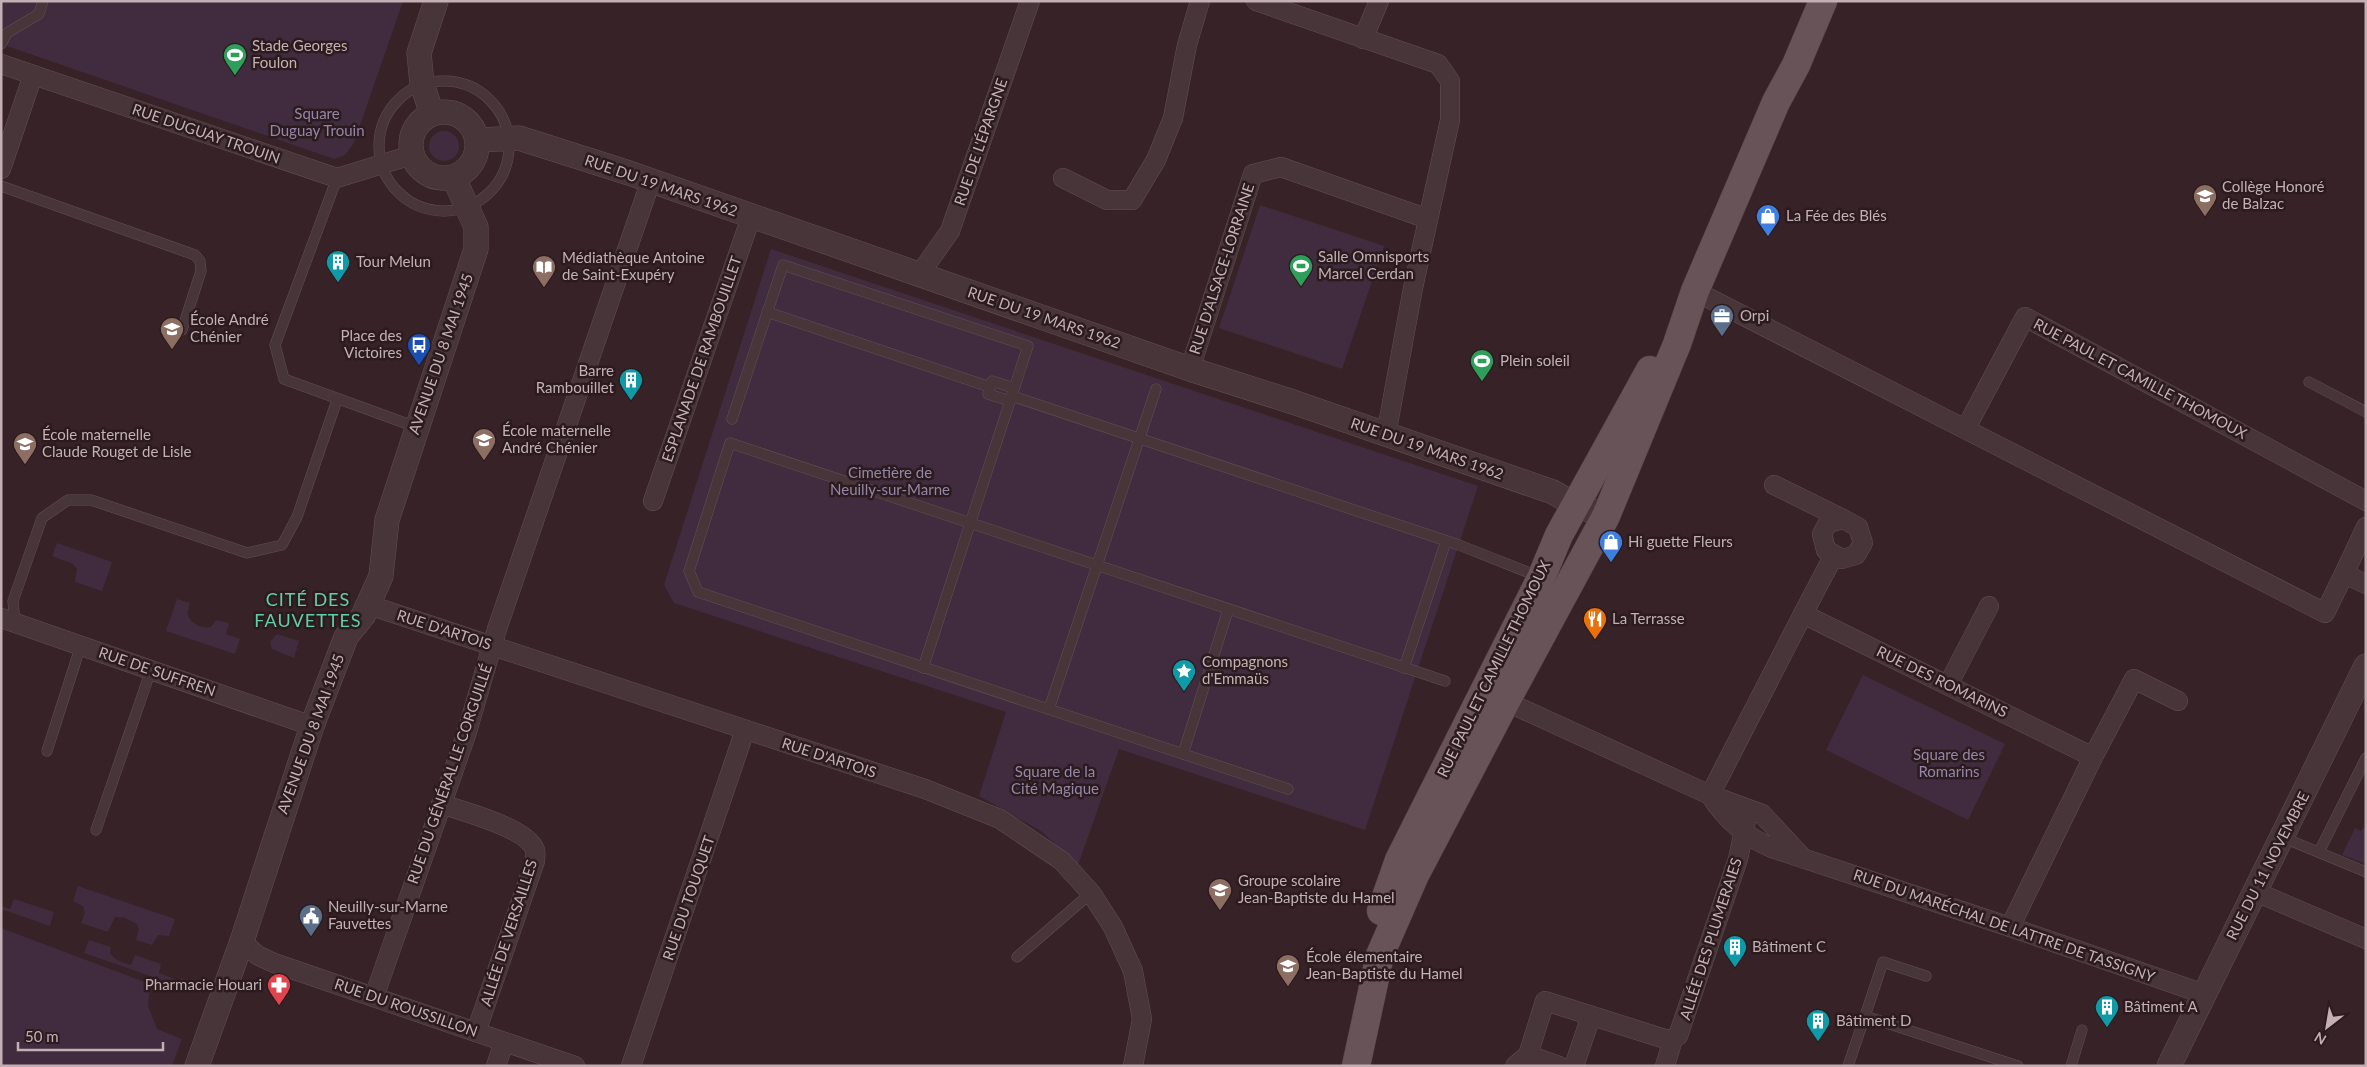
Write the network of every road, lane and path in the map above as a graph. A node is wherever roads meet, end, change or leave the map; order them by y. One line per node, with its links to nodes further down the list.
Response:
1 (43, 1): 10 (lane)
2 (436, 1): 13 (street)
3 (1030, 1): 29 (street, RUE DE L'ÉPARGNE)
4 (1200, 1): 23 (street)
5 (1256, 1): 9 (street)
6 (1379, 1): 9 (street)
7 (1804, 1): 14 (main road, RUE PAUL ET CAMILLE THOMOUX)
8 (1823, 1): 14 (main road, RUE PAUL ET CAMILLE THOMOUX)
9 (1363, 39): 28 (street)
10 (1, 44)
11 (1, 64): 12 (street, RUE DUGUAY TROUIN)
12 (33, 75): 20 (street); 21 (street, RUE DUGUAY TROUIN)
13 (422, 84): 15 (street); 16 (lane); 19 (lane)
14 (1776, 102): 30 (main road, RUE PAUL ET CAMILLE THOMOUX)
15 (432, 114): 17 (street); 18 (street)
16 (510, 138): 17 (street, RUE DU 19 MARS 1962); 24 (street, RUE DU 19 MARS 1962); 26 (lane)
17 (478, 140): 22 (street)
18 (412, 155): 19 (street); 22 (street)
19 (382, 165): 21 (street); 26 (lane)
20 (1, 169)
21 (337, 178): 37 (lane)
22 (454, 178): 26 (street, AVENUE DU 8 MAI 1945)
23 (1063, 178)
24 (651, 180): 27 (street, RUE DU 19 MARS 1962); 64 (street, RUE DU GÉNÉRAL LE CORGUILLÉ)
25 (1, 186): 32 (lane)
26 (467, 208): 40 (street, AVENUE DU 8 MAI 1945)
27 (751, 217): 29 (street, RUE DU 19 MARS 1962); 45 (street, ESPLANADE DE RAMBOUILLET)
28 (1428, 219): 33 (street, RUE D'ALSACE-LORRAINE); 42 (street)
29 (919, 275): 33 (street, RUE DU 19 MARS 1962)
30 (1695, 291): 41 (street); 47 (main road, RUE PAUL ET CAMILLE THOMOUX); 48 (main road, RUE PAUL ET CAMILLE THOMOUX)
31 (767, 312): 36 (lane); 36 (lane); 39 (lane)
32 (182, 330)
33 (1190, 370): 42 (street, RUE DU 19 MARS 1962)
34 (2309, 382): 38 (lane)
35 (1156, 389): 43 (lane)
36 (1012, 395): 43 (lane); 50 (lane)
37 (337, 400): 40 (lane); 62 (lane)
38 (2366, 412)
39 (732, 419)
40 (416, 427): 58 (street, AVENUE DU 8 MAI 1945)
41 (1966, 428): 46 (street, RUE PAUL ET CAMILLE THOMOUX); 55 (street)
42 (1386, 435): 47 (street, RUE DU 19 MARS 1962)
43 (1140, 438): 52 (lane); 54 (lane)
44 (1774, 484): 49 (street)
45 (653, 501)
46 (2366, 501)
47 (1575, 505): 48 (street, RUE DU 19 MARS 1962); 56 (main road, RUE PAUL ET CAMILLE THOMOUX)
48 (1606, 516): 71 (main road, RUE PAUL ET CAMILLE THOMOUX)
49 (1842, 520): 53 (street); 53 (street)
50 (970, 523): 54 (lane); 66 (lane); 66 (lane)
51 (2366, 527): 55 (street)
52 (1446, 541): 56 (lane); 67 (lane)
53 (1834, 555): 61 (street)
54 (1097, 567): 60 (lane); 73 (lane)
55 (2344, 574): 57 (street)
56 (1541, 578): 111 (main road, RUE PAUL ET CAMILLE THOMOUX)
57 (2366, 584)
58 (370, 603): 64 (street, RUE D'ARTOIS); 74 (street, AVENUE DU 8 MAI 1945)
59 (1990, 606): 70 (street)
60 (1228, 610): 67 (lane); 77 (lane)
61 (1804, 614): 70 (street, RUE DES ROMARINS); 81 (street)
62 (8, 621): 63 (street, RUE DE SUFFREN)
63 (81, 646): 68 (street, RUE DE SUFFREN); 76 (lane)
64 (492, 646): 75 (street, RUE D'ARTOIS); 82 (street, RUE DU GÉNÉRAL LE CORGUILLÉ)
65 (2366, 666): 86 (street, RUE DU 11 NOVEMBRE)
66 (923, 668): 73 (lane)
67 (1404, 668): 69 (lane)
68 (151, 670): 74 (street, RUE DE SUFFREN); 84 (lane)
69 (1445, 681)
70 (1948, 685): 78 (street, RUE DES ROMARINS)
71 (1505, 701): 81 (street, RUE DU MARÉCHAL DE LATTRE DE TASSIGNY); 112 (main road, RUE PAUL ET CAMILLE THOMOUX)
72 (2178, 701): 78 (street)
73 (1050, 709): 77 (lane)
74 (312, 726): 94 (street, AVENUE DU 8 MAI 1945)
75 (745, 730): 91 (street, RUE D'ARTOIS); 109 (street, RUE DU TOUQUET)
76 (47, 751)
77 (1183, 754): 80 (lane)
78 (2093, 757): 92 (street)
79 (2366, 758): 87 (lane)
80 (1288, 789)
81 (1710, 795): 83 (street, RUE DU MARÉCHAL DE LATTRE DE TASSIGNY); 85 (street, RUE DU MARÉCHAL DE LATTRE DE TASSIGNY)
82 (441, 804): 98 (street, RUE DU GÉNÉRAL LE CORGUILLÉ); 102 (street, ALLÉE DE VERSAILLES)
83 (1748, 808): 85 (street, ALLÉE DES PLUMERAIES); 88 (street, RUE DU MARÉCHAL DE LATTRE DE TASSIGNY)
84 (96, 830)
85 (1744, 833): 88 (street, RUE DU MARÉCHAL DE LATTRE DE TASSIGNY); 103 (street, ALLÉE DES PLUMERAIES)
86 (2282, 837): 87 (lane); 90 (street, RUE DU 11 NOVEMBRE)
87 (2319, 852): 89 (lane)
88 (1804, 859): 92 (street, RUE DU MARÉCHAL DE LATTRE DE TASSIGNY)
89 (2366, 872)
90 (2256, 892): 93 (street); 97 (street, RUE DU 11 NOVEMBRE)
91 (1091, 893): 95 (lane); 110 (street, RUE D'ARTOIS)
92 (2010, 926): 97 (street, RUE DU MARÉCHAL DE LATTRE DE TASSIGNY)
93 (2366, 938)
94 (242, 941): 98 (street, RUE DU ROUSSILLON); 106 (street, AVENUE DU 8 MAI 1945)
95 (1017, 957)
96 (1926, 976): 100 (lane)
97 (2204, 994): 119 (street, RUE DU 11 NOVEMBRE)
98 (374, 997): 102 (street, RUE DU ROUSSILLON)
99 (1591, 1016): 103 (street, ALLÉE DES PLUMERAIES); 105 (street, ALLÉE DES PLUMERAIES); 114 (street)
100 (1866, 1016): 116 (lane); 117 (lane)
101 (2082, 1030): 118 (lane)
102 (476, 1032): 104 (street, RUE DU ROUSSILLON)
103 (1674, 1039): 115 (street)
104 (504, 1042): 107 (street); 108 (street, RUE DU ROUSSILLON)
105 (1522, 1061): 113 (street)
106 (196, 1066)
107 (496, 1066)
108 (575, 1066)
109 (631, 1066)
110 (1134, 1066)
111 (1337, 1066)
112 (1356, 1066)
113 (1559, 1066)
114 (1574, 1066)
115 (1665, 1066)
116 (1848, 1066)
117 (2018, 1066)
118 (2071, 1066)
119 (2170, 1066)

